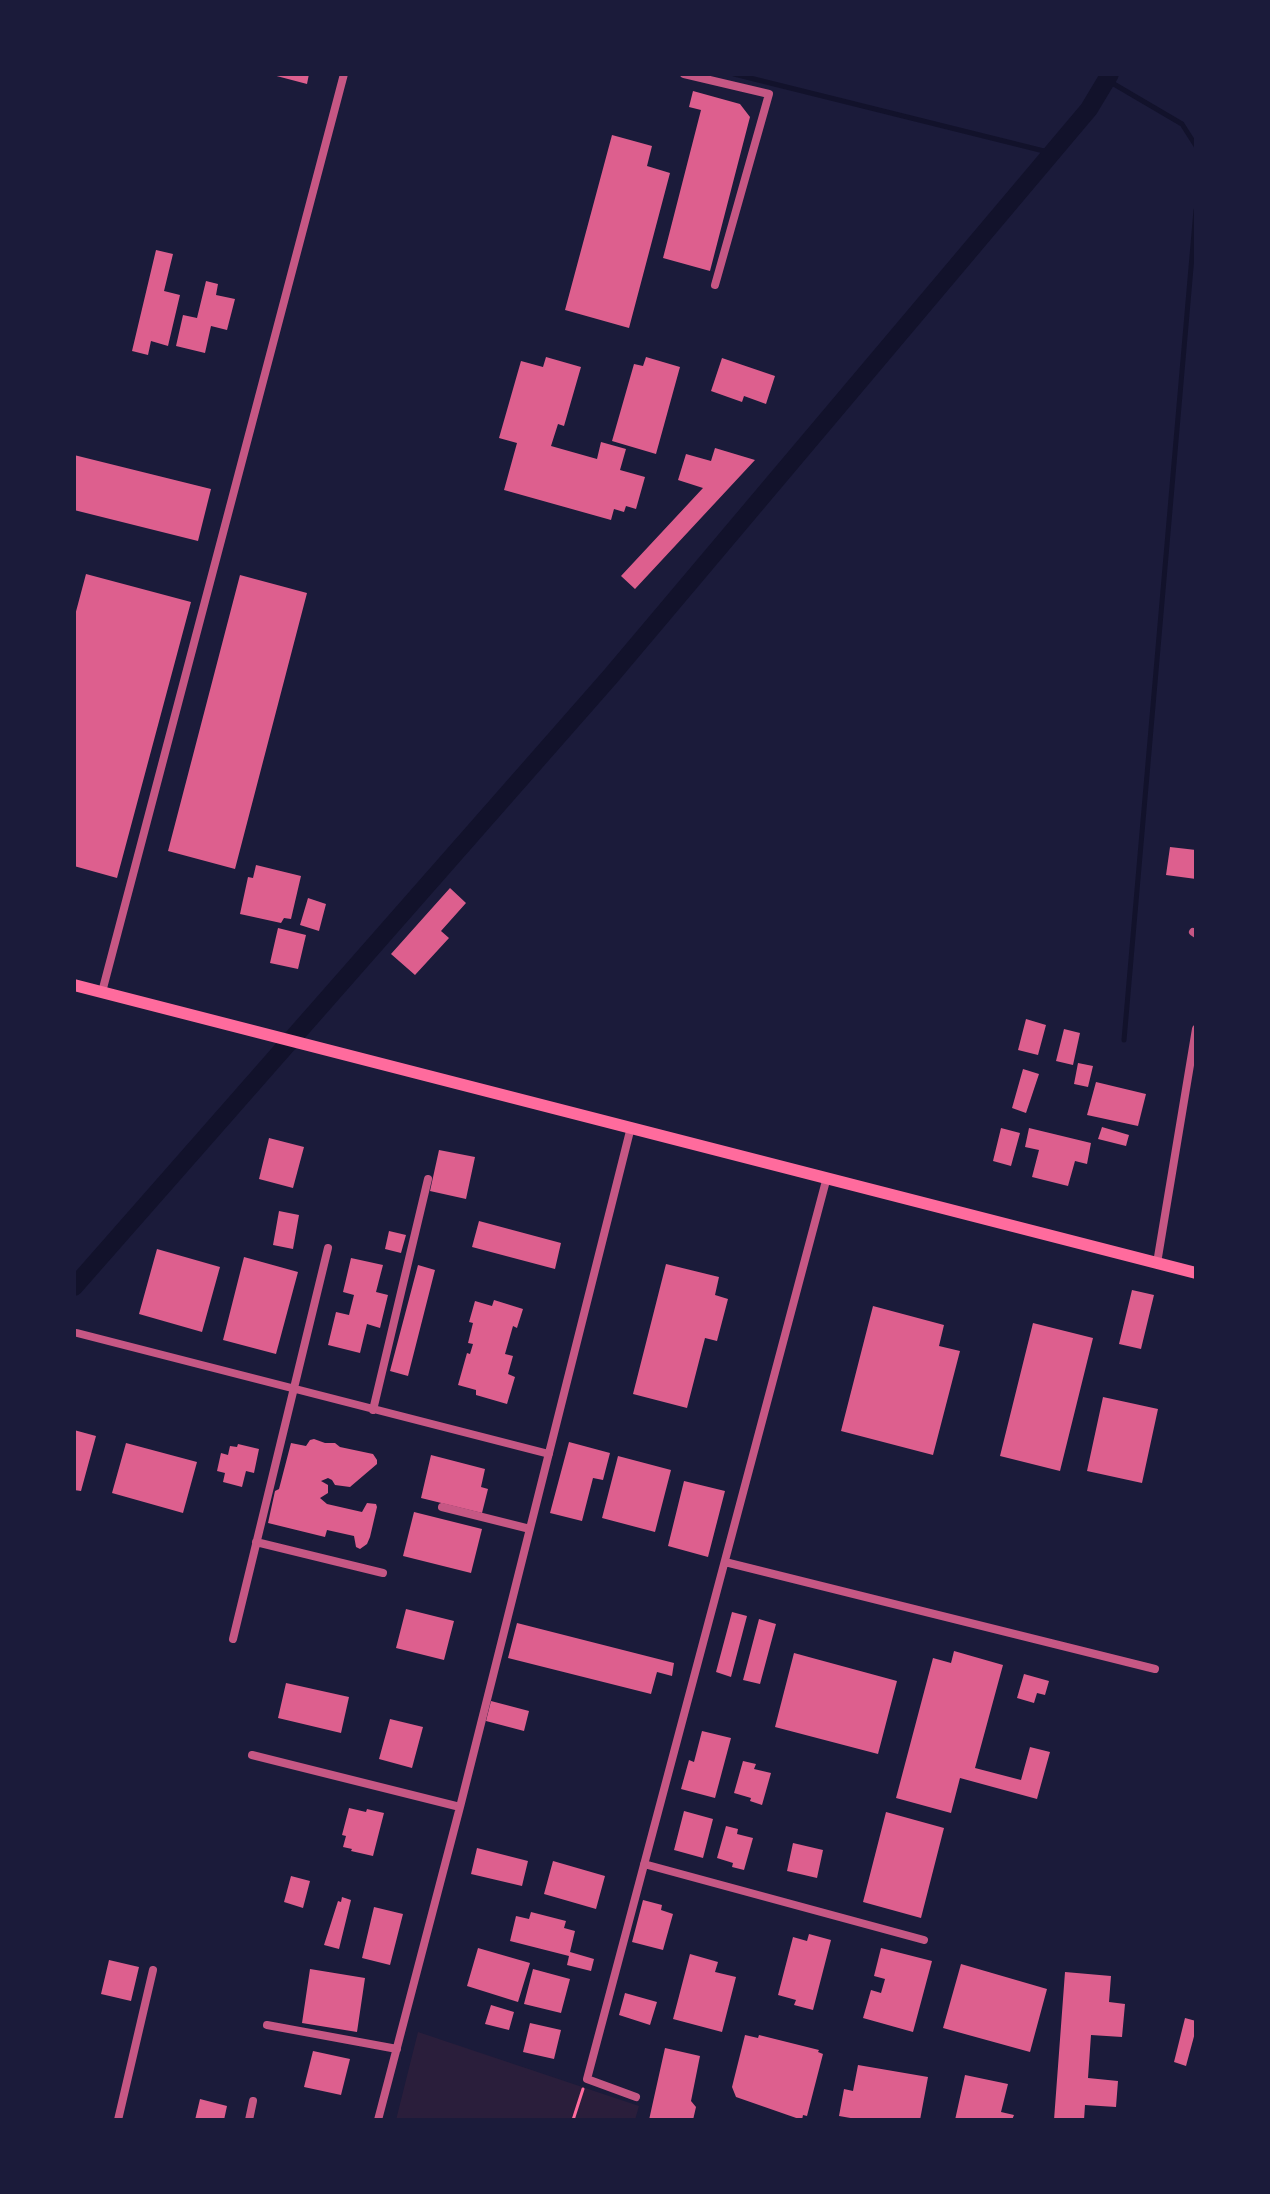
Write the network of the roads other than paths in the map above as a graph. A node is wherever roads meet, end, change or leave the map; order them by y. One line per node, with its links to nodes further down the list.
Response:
1 (344, 74): 5 (street)
2 (684, 74): 3 (street)
3 (715, 285)
4 (74, 985): 5 (main road)
5 (102, 992): 7 (main road)
6 (1196, 1029): 11 (street)
7 (631, 1127): 8 (main road); 16 (street)
8 (827, 1177): 11 (main road); 20 (street)
9 (428, 1179): 15 (street)
10 (328, 1248): 14 (street)
11 (1157, 1263): 12 (main road)
12 (1196, 1273)
13 (77, 1333): 14 (street)
14 (294, 1388): 15 (street); 19 (street)
15 (373, 1410): 16 (street)
16 (549, 1454): 18 (street)
17 (442, 1507): 18 (street)
18 (530, 1529): 25 (street)
19 (256, 1542): 21 (street); 22 (street)
20 (725, 1562): 23 (street); 26 (street)
21 (383, 1573)
22 (233, 1639)
23 (1155, 1669)
24 (252, 1755): 25 (street)
25 (460, 1807): 30 (street)
26 (644, 1864): 27 (street); 31 (street)
27 (924, 1940)
28 (153, 1970): 33 (street)
29 (267, 2025): 30 (street)
30 (397, 2049): 35 (street)
31 (636, 2097)
32 (253, 2101): 34 (street)
33 (118, 2120)
34 (249, 2120)
35 (378, 2120)

